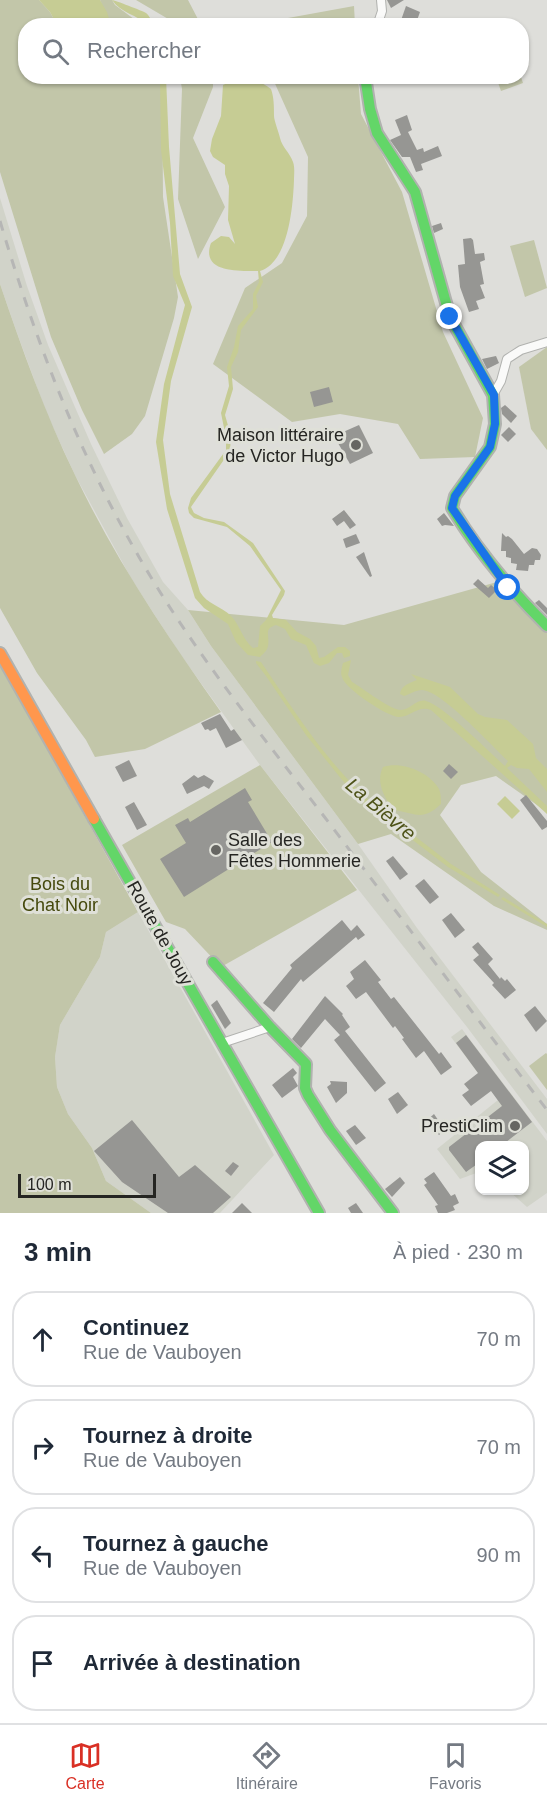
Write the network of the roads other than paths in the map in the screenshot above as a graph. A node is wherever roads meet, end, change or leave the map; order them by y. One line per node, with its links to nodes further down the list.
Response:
1 (381, 0): 2 (street)
2 (380, 18)
3 (366, 84): 5 (street)
4 (547, 342): 5 (street)
5 (494, 395): 6 (street)
6 (547, 626)
7 (0, 653): 10 (street, Route de Jouy)
8 (213, 962): 9 (street)
9 (270, 1028): 10 (street); 12 (street)
10 (222, 1043): 11 (street, Route de Jouy)
11 (320, 1213)
12 (393, 1213)

